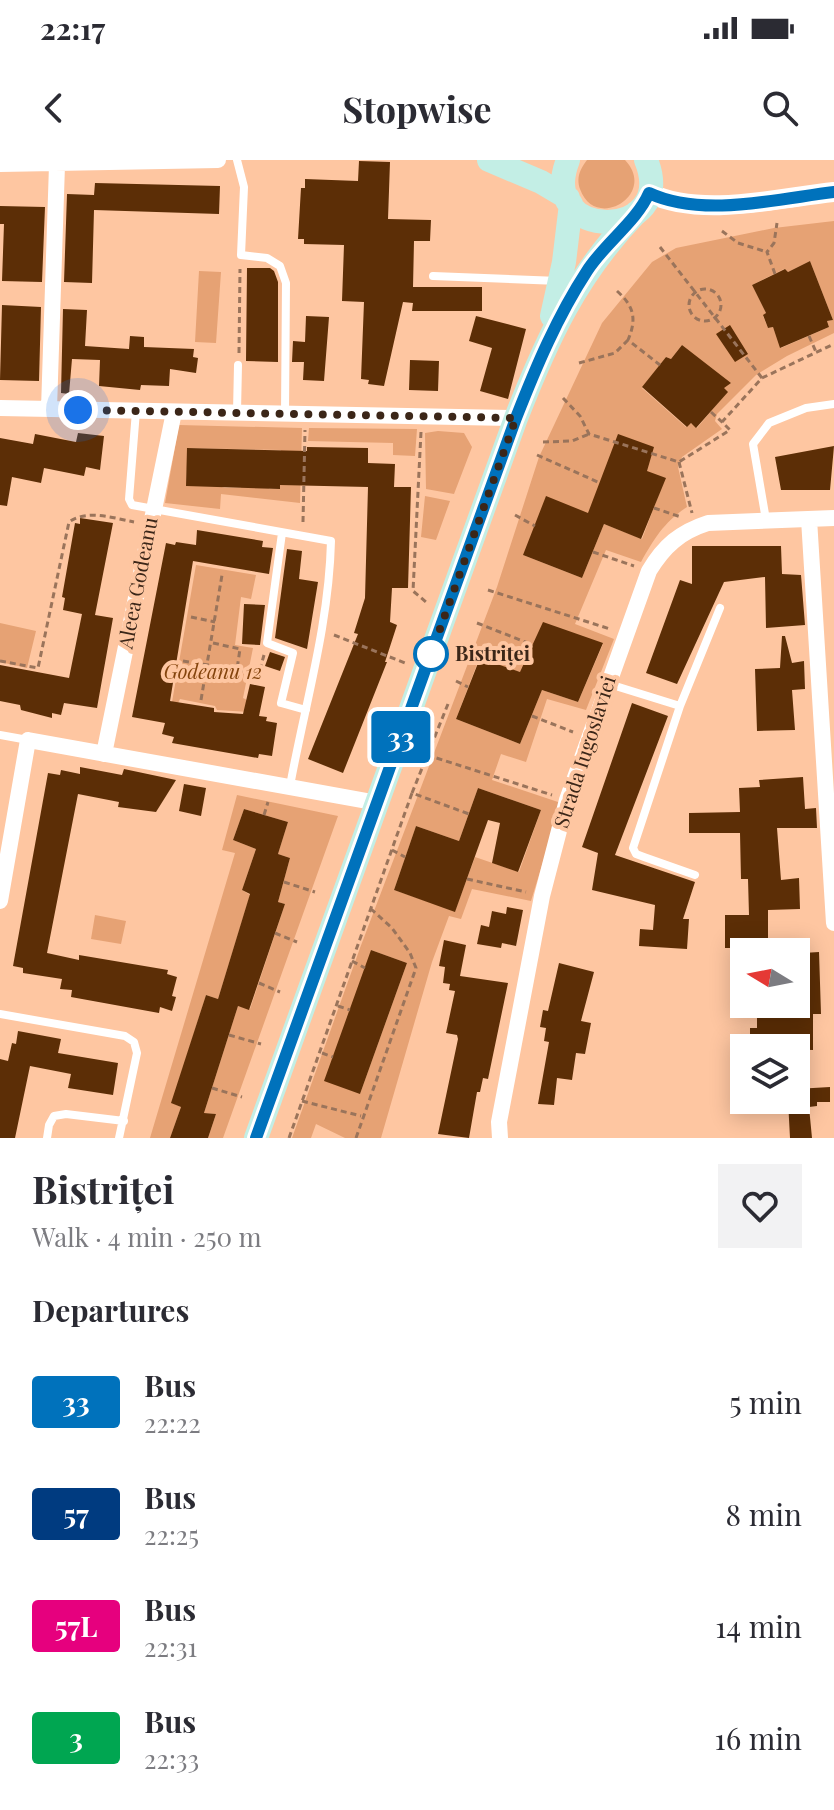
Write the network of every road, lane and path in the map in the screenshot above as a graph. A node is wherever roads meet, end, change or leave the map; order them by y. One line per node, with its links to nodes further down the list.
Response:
1 (218, 160): 5 (street)
2 (237, 160): 15 (lane)
3 (489, 160): 10 (main road)
4 (568, 160): 10 (main road)
5 (166, 162): 7 (street)
6 (0, 164): 7 (street)
7 (57, 165): 34 (street)
8 (646, 180): 9 (street); 10 (main road); 25 (main road)
9 (834, 192)
10 (569, 201): 18 (main road)
11 (777, 223): 14 (path)
12 (722, 231): 14 (path)
13 (660, 247): 20 (path)
14 (767, 252): 16 (path)
15 (241, 255): 28 (path); 39 (lane)
16 (775, 274)
17 (433, 276): 18 (lane)
18 (559, 281): 25 (main road)
19 (617, 291): 23 (path)
20 (696, 293): 21 (path); 21 (path); 21 (path)
21 (715, 317): 30 (path)
22 (809, 336): 26 (path)
23 (628, 340): 27 (path); 29 (path)
24 (834, 344): 26 (path)
25 (544, 348): 41 (main road)
26 (816, 352): 30 (path)
27 (579, 363)
28 (238, 365): 38 (lane)
29 (660, 365)
30 (762, 378): 42 (path)
31 (563, 398): 44 (path)
32 (834, 404): 54 (lane)
33 (0, 408): 34 (street)
34 (49, 409): 35 (street)
35 (136, 411): 36 (street); 51 (lane)
36 (174, 412): 38 (street); 51 (street, Aleea Godeanu)
37 (711, 412): 42 (path)
38 (237, 413): 39 (street)
39 (285, 413): 40 (street)
40 (305, 414): 41 (street); 58 (path)
41 (516, 418): 95 (main road)
42 (722, 422): 47 (path)
43 (421, 431): 63 (path)
44 (589, 434): 45 (path); 47 (path)
45 (543, 442)
46 (537, 455): 48 (path)
47 (679, 462): 55 (path)
48 (600, 483)
49 (654, 508): 55 (path)
50 (515, 515): 56 (path)
51 (151, 517): 57 (lane); 73 (path); 89 (street, Aleea Godeanu)
52 (834, 518): 53 (street, Strada Iugoslaviei)
53 (809, 519): 54 (street, Strada Iugoslaviei); 107 (street)
54 (766, 520): 55 (street, Strada Iugoslaviei)
55 (694, 524): 60 (street, Strada Iugoslaviei)
56 (535, 526)
57 (282, 533): 58 (lane); 71 (lane)
58 (303, 537): 68 (lane)
59 (593, 552): 60 (path)
60 (649, 571): 69 (street, Strada Iugoslaviei)
61 (222, 575): 66 (path)
62 (488, 590): 69 (path)
63 (430, 605)
64 (720, 608): 83 (lane)
65 (191, 617): 66 (path)
66 (215, 622): 70 (path)
67 (477, 623): 72 (path)
68 (324, 630): 75 (path); 84 (lane)
69 (625, 634): 79 (street, Strada Iugoslaviei)
70 (211, 642): 76 (path); 77 (path)
71 (267, 643): 77 (path); 84 (lane)
72 (533, 645)
73 (0, 661)
74 (183, 661): 76 (path)
75 (409, 664)
76 (208, 665): 77 (path); 81 (path)
77 (237, 669)
78 (456, 681): 80 (path)
79 (608, 684): 83 (lane); 87 (street, Strada Iugoslaviei)
80 (468, 687)
81 (201, 700)
82 (448, 704): 90 (path)
83 (680, 706): 100 (lane)
84 (306, 710): 91 (lane)
85 (532, 716): 87 (path)
86 (0, 735): 88 (lane)
87 (588, 737): 93 (street, Strada Iugoslaviei)
88 (28, 740): 89 (street); 105 (street)
89 (104, 754): 91 (street)
90 (427, 755): 92 (path); 93 (path)
91 (290, 786): 95 (street)
92 (412, 793): 96 (path); 98 (path)
93 (567, 800): 104 (street, Strada Iugoslaviei)
94 (268, 802): 97 (path)
95 (378, 803): 135 (main road)
96 (469, 814)
97 (264, 815)
98 (392, 850): 99 (path); 106 (path)
99 (405, 857)
100 (695, 875)
101 (467, 879): 104 (path)
102 (284, 882): 103 (path)
103 (315, 892)
104 (542, 896): 137 (street, Strada Iugoslaviei)
105 (0, 901)
106 (371, 909): 110 (path); 114 (path)
107 (834, 923)
108 (275, 933): 109 (path)
109 (297, 942)
110 (352, 961): 111 (path); 116 (path)
111 (365, 968)
112 (259, 983): 115 (path)
113 (400, 984): 114 (path)
114 (409, 987): 120 (path)
115 (280, 992)
116 (337, 1005): 117 (path); 123 (path)
117 (350, 1010)
118 (0, 1014): 131 (lane)
119 (386, 1023): 120 (path)
120 (395, 1027): 126 (path)
121 (229, 1035): 122 (path)
122 (261, 1044)
123 (320, 1052): 124 (path); 129 (path)
124 (333, 1057)
125 (369, 1070): 126 (path)
126 (378, 1074): 130 (path)
127 (212, 1088): 128 (path)
128 (242, 1097)
129 (302, 1101): 130 (path); 132 (path)
130 (362, 1117): 136 (path)
131 (124, 1121): 133 (lane); 134 (lane)
132 (291, 1137)
133 (47, 1138)
134 (119, 1138)
135 (256, 1138)
136 (356, 1138)
137 (500, 1138)

